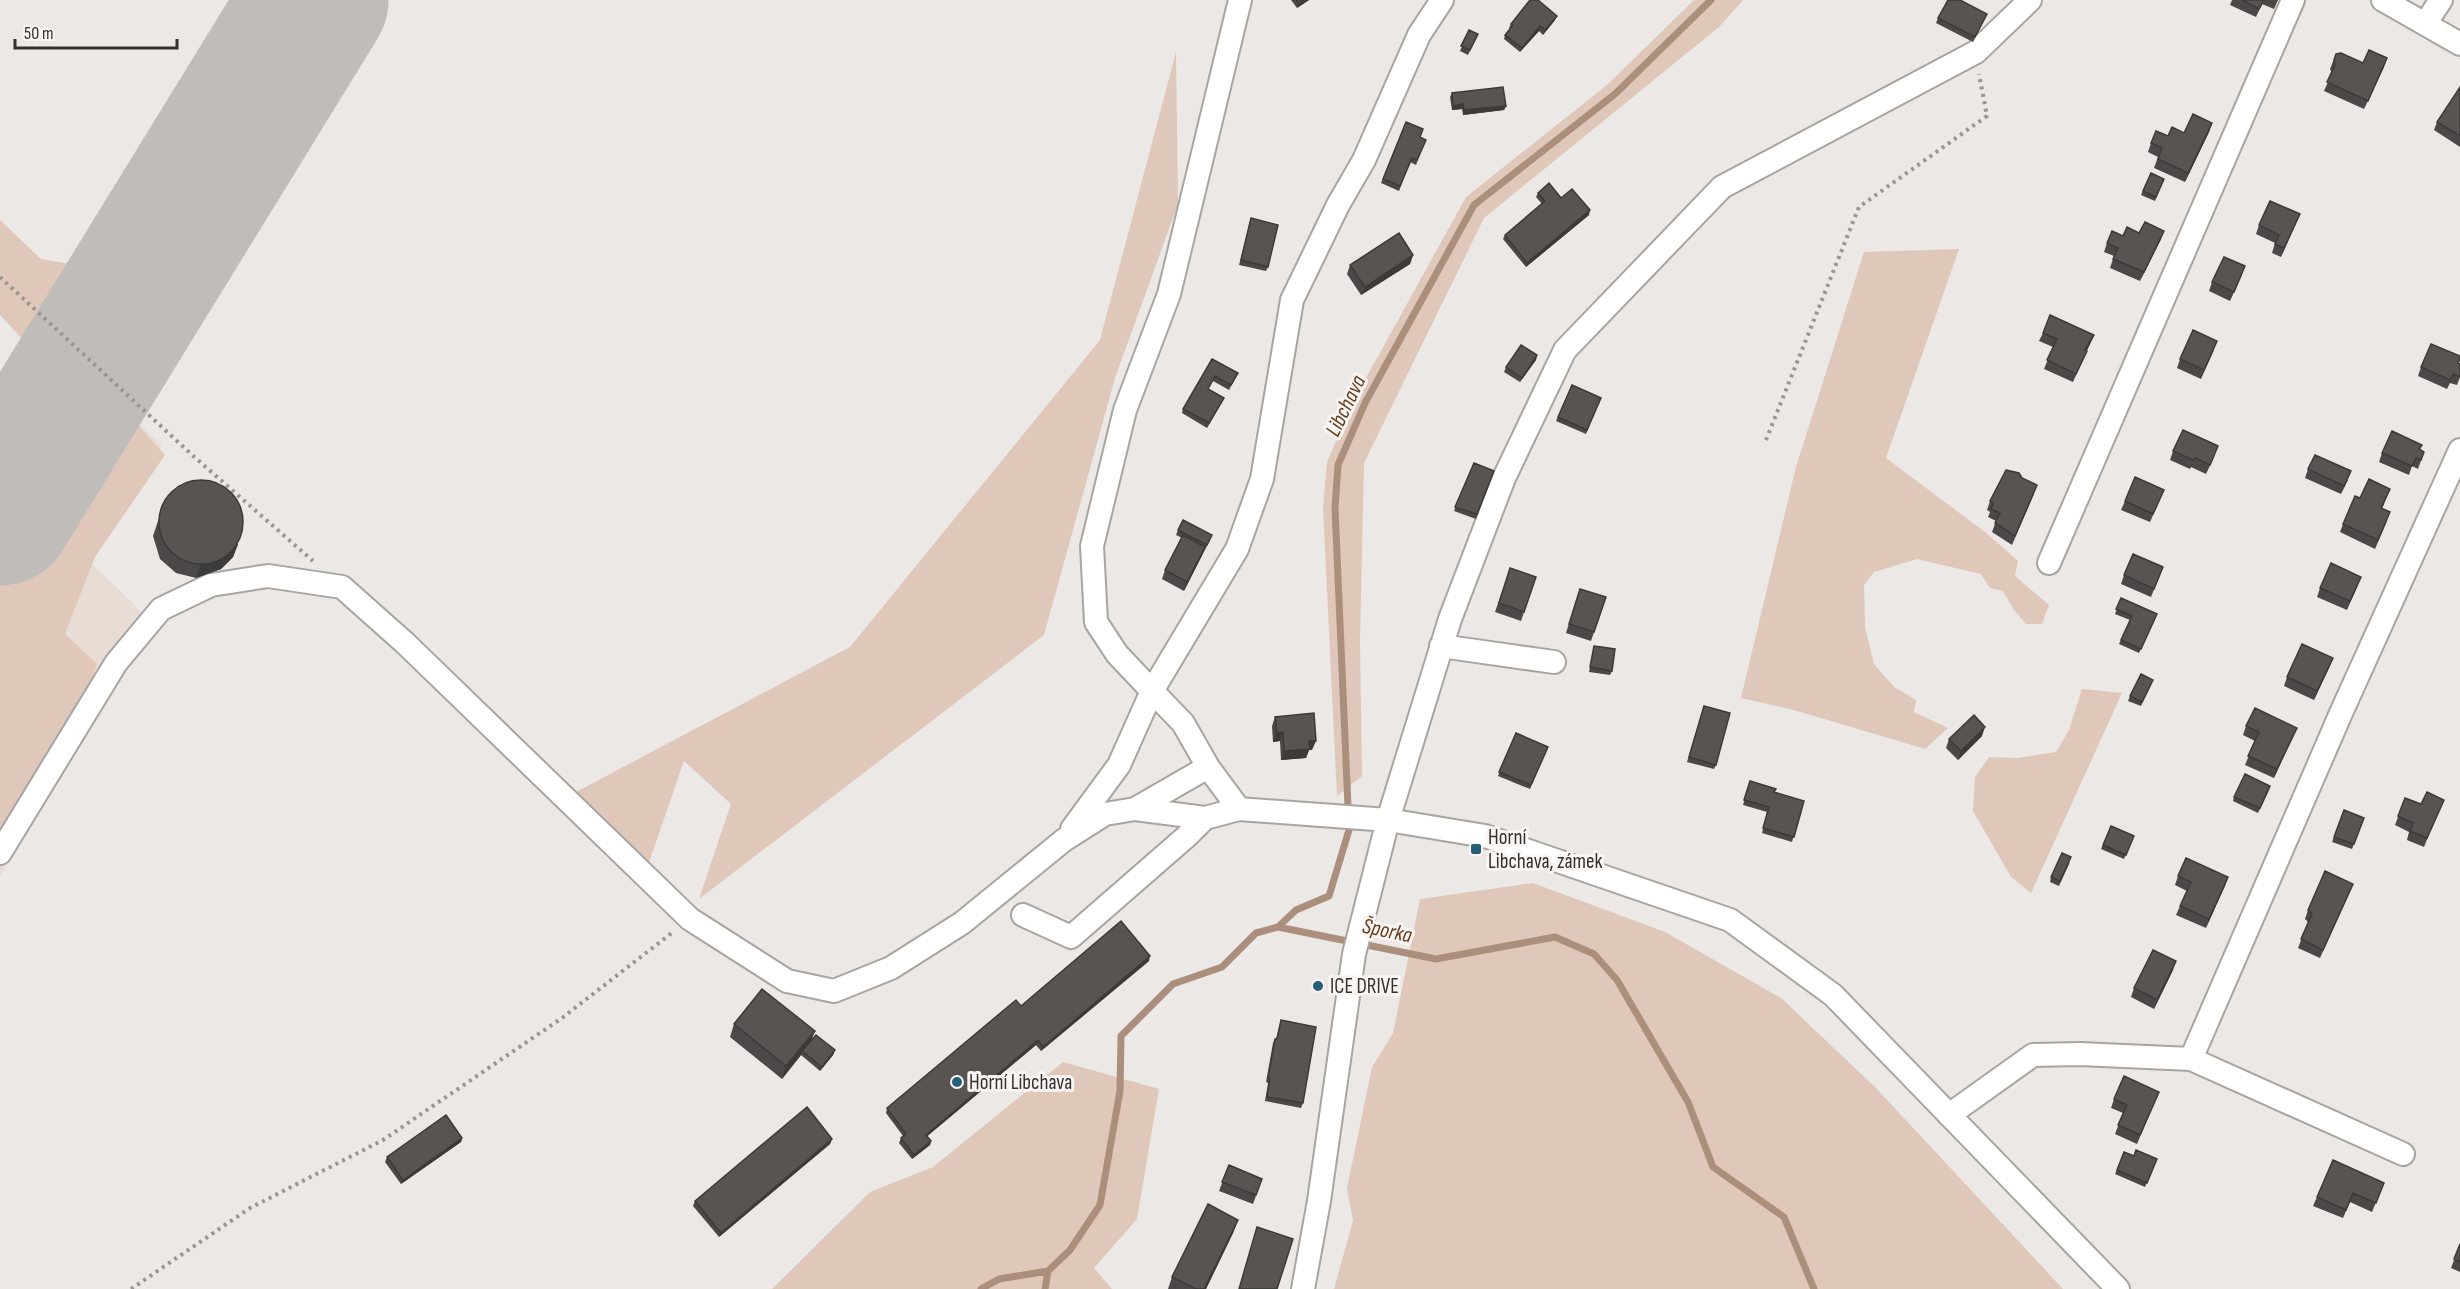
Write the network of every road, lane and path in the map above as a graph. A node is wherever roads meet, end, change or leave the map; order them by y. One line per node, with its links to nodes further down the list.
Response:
1 (1240, 0): 17 (street)
2 (1442, 0): 17 (street)
3 (2030, 0): 9 (street)
4 (2294, 0): 14 (street)
5 (2383, 0): 7 (street)
6 (2441, 0): 7 (street)
7 (2425, 24): 8 (street)
8 (2460, 44)
9 (1976, 52): 11 (path); 15 (street)
10 (0, 277): 13 (path)
11 (1766, 440)
12 (2460, 450): 27 (street)
13 (316, 563)
14 (2049, 563)
15 (1441, 646): 16 (street); 22 (street)
16 (1554, 662)
17 (1152, 691): 18 (street); 23 (street)
18 (1208, 767): 19 (street); 20 (street)
19 (1135, 809): 21 (street); 23 (street)
20 (1239, 809): 21 (street); 22 (street)
21 (1205, 818): 25 (street)
22 (1388, 820): 28 (street); 31 (street)
23 (1064, 840): 26 (street)
24 (0, 854): 26 (street)
25 (1023, 915)
26 (690, 919): 30 (path)
27 (2191, 1059): 28 (street); 29 (street)
28 (1949, 1115): 32 (street)
29 (2403, 1154)
30 (131, 1289)
31 (1303, 1289)
32 (2118, 1289)

